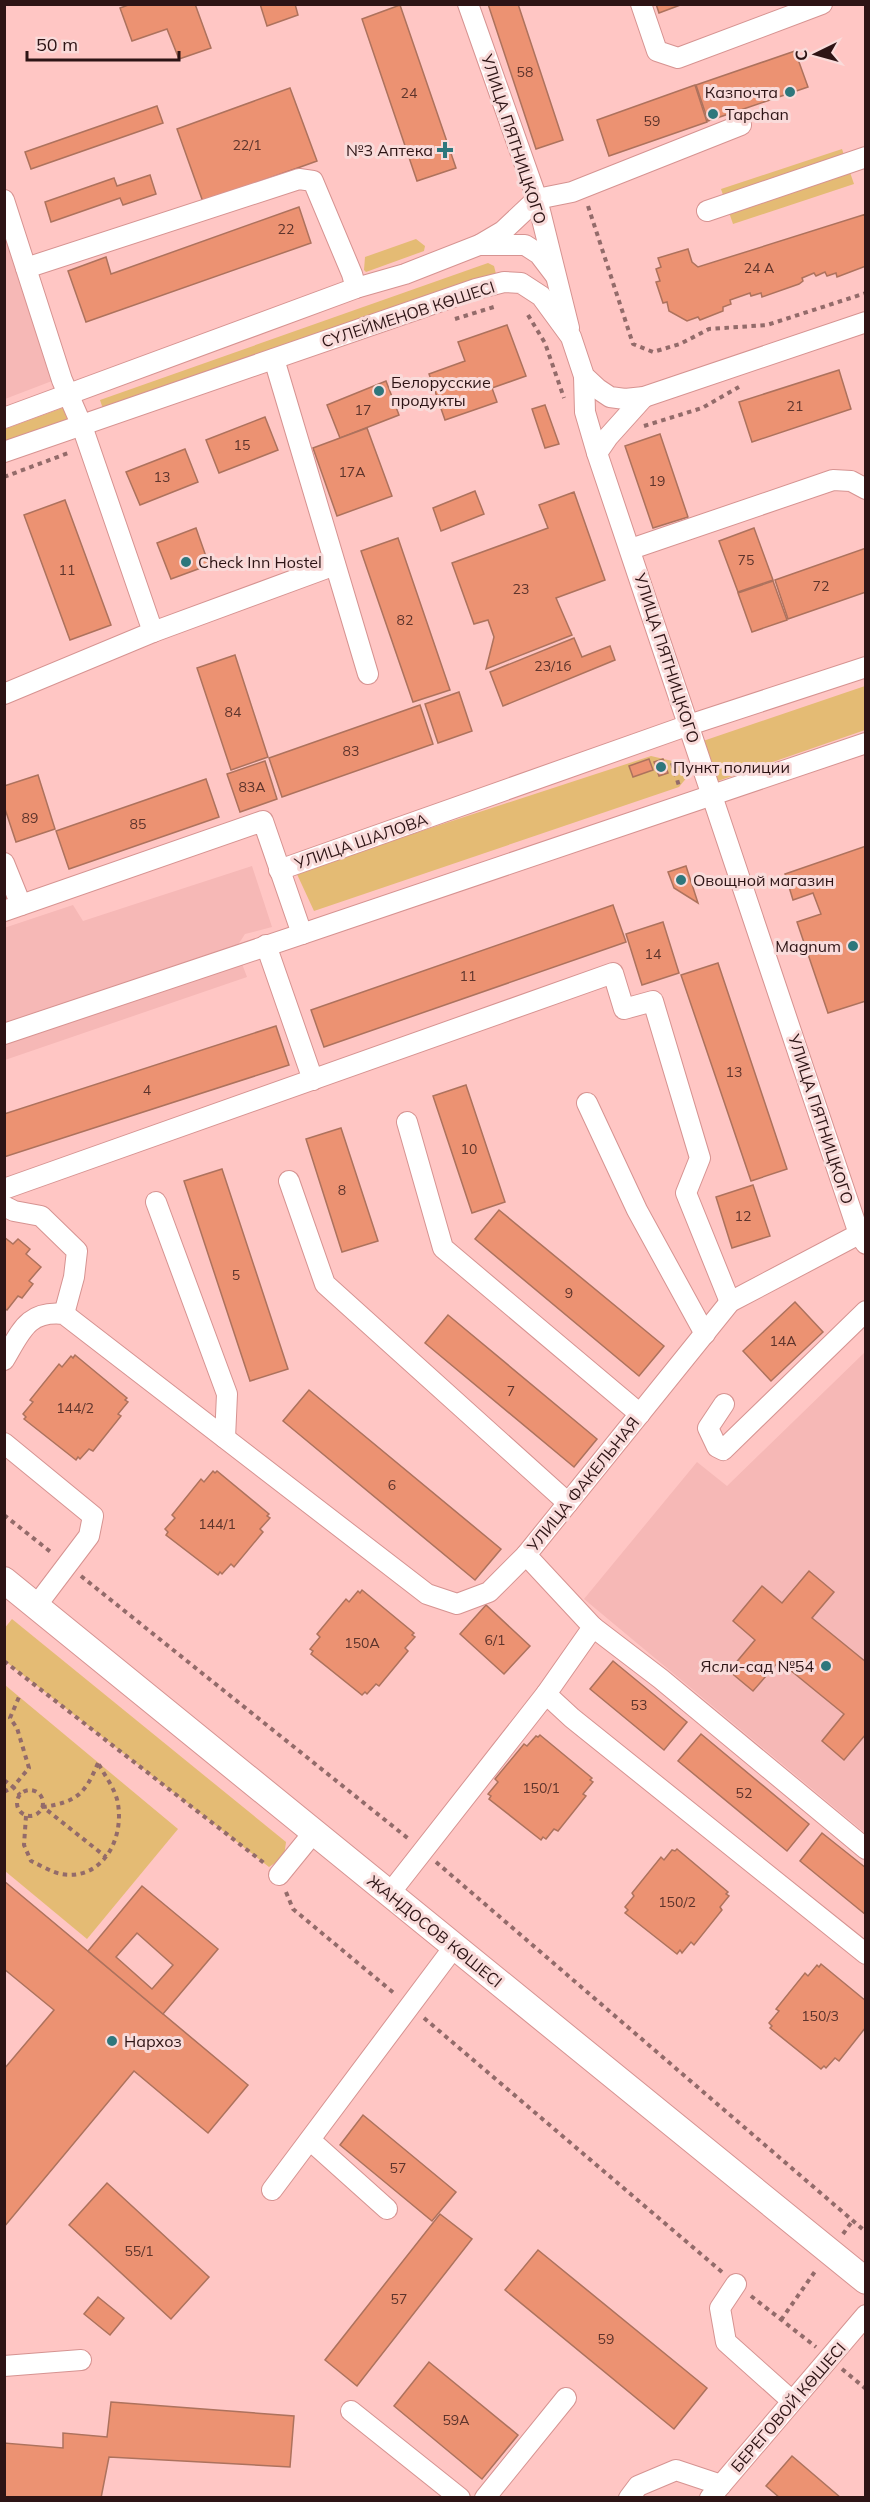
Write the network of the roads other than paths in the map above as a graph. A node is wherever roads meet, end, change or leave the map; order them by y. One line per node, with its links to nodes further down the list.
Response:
1 (468, 4): 6 (street, УЛИЦА ПЯТНИЦКОГО)
2 (641, 4): 3 (street)
3 (822, 4)
4 (741, 126): 6 (street)
5 (866, 157): 8 (street)
6 (537, 199): 9 (street); 11 (street, УЛИЦА ПЯТНИЦКОГО)
7 (4, 200): 10 (street)
8 (707, 211)
9 (479, 245): 11 (street); 12 (street)
10 (26, 268): 12 (street); 17 (street)
11 (555, 275): 14 (street, УЛИЦА ПЯТНИЦКОГО)
12 (356, 288): 17 (street)
13 (866, 322): 18 (street)
14 (571, 337): 15 (street, СҮЛЕЙМЕНОВ КӨШЕСІ); 16 (street, СҮЛЕЙМЕНОВ КӨШЕСІ)
15 (274, 359): 20 (street, СҮЛЕЙМЕНОВ КӨШЕСІ); 25 (street)
16 (584, 376): 18 (street); 22 (street, УЛИЦА ПЯТНИЦКОГО)
17 (69, 394): 19 (street); 20 (street)
18 (644, 397): 22 (street)
19 (4, 418)
20 (82, 426): 21 (street, СҮЛЕЙМЕНОВ КӨШЕСІ); 26 (street)
21 (4, 452)
22 (597, 453): 24 (street, УЛИЦА ПЯТНИЦКОГО)
23 (866, 489): 24 (street)
24 (631, 549): 30 (street, УЛИЦА ПЯТНИЦКОГО)
25 (335, 565): 26 (street); 28 (street)
26 (153, 632): 29 (street)
27 (866, 667): 30 (street, УЛИЦА ШАЛОВА)
28 (368, 674)
29 (4, 694)
30 (689, 725): 32 (street, УЛИЦА ПЯТНИЦКОГО); 34 (street, УЛИЦА ШАЛОВА)
31 (866, 743): 32 (street)
32 (712, 794): 36 (street); 46 (street, УЛИЦА ПЯТНИЦКОГО)
33 (4, 863): 35 (street)
34 (279, 870): 35 (street); 36 (street, УЛИЦА ШАЛОВА)
35 (13, 908)
36 (302, 933): 37 (street)
37 (266, 945): 38 (street); 39 (street)
38 (4, 1034)
39 (313, 1080): 43 (street); 47 (street)
40 (587, 1103): 50 (street)
41 (407, 1122): 53 (street)
42 (288, 1181): 56 (street)
43 (4, 1189)
44 (156, 1202): 54 (street)
45 (4, 1206): 49 (street)
46 (862, 1239): 47 (street, УЛИЦА ФАКЕЛЬНАЯ)
47 (730, 1302): 50 (street, УЛИЦА ФАКЕЛЬНАЯ)
48 (866, 1311): 52 (street)
49 (64, 1314): 51 (street); 54 (street)
50 (705, 1334): 53 (street, УЛИЦА ФАКЕЛЬНАЯ)
51 (4, 1360)
52 (724, 1404)
53 (640, 1414): 56 (street, УЛИЦА ФАКЕЛЬНАЯ)
54 (225, 1438): 57 (street)
55 (4, 1443): 59 (street)
56 (568, 1503): 57 (street, УЛИЦА ФАКЕЛЬНАЯ)
57 (526, 1555): 60 (street, УЛИЦА ФАКЕЛЬНАЯ)
58 (8, 1589): 59 (main road, ЖАНДОСОВ КӨШЕСІ)
59 (36, 1606): 62 (main road, ЖАНДОСОВ КӨШЕСІ)
60 (593, 1627): 61 (street); 63 (street, УЛИЦА ФАКЕЛЬНАЯ)
61 (546, 1694): 65 (street); 67 (street)
62 (314, 1832): 64 (street); 65 (main road, ЖАНДОСОВ КӨШЕСІ)
63 (866, 1849)
64 (279, 1875)
65 (390, 1893): 66 (main road, ЖАНДОСОВ КӨШЕСІ)
66 (454, 1947): 68 (street); 71 (main road, ЖАНДОСОВ КӨШЕСІ)
67 (866, 1954)
68 (310, 2140): 69 (street); 70 (street)
69 (272, 2190)
70 (387, 2209)
71 (866, 2281)
72 (736, 2284): 77 (street)
73 (866, 2315): 77 (street, БЕРЕГОВОЙ КӨШЕСІ)
74 (81, 2360): 75 (street)
75 (4, 2366)
76 (567, 2398): 81 (street)
77 (792, 2401): 79 (street, БЕРЕГОВОЙ КӨШЕСІ)
78 (351, 2411): 80 (street)
79 (716, 2491): 82 (street)
80 (460, 2498)
81 (485, 2498)
82 (629, 2498)

